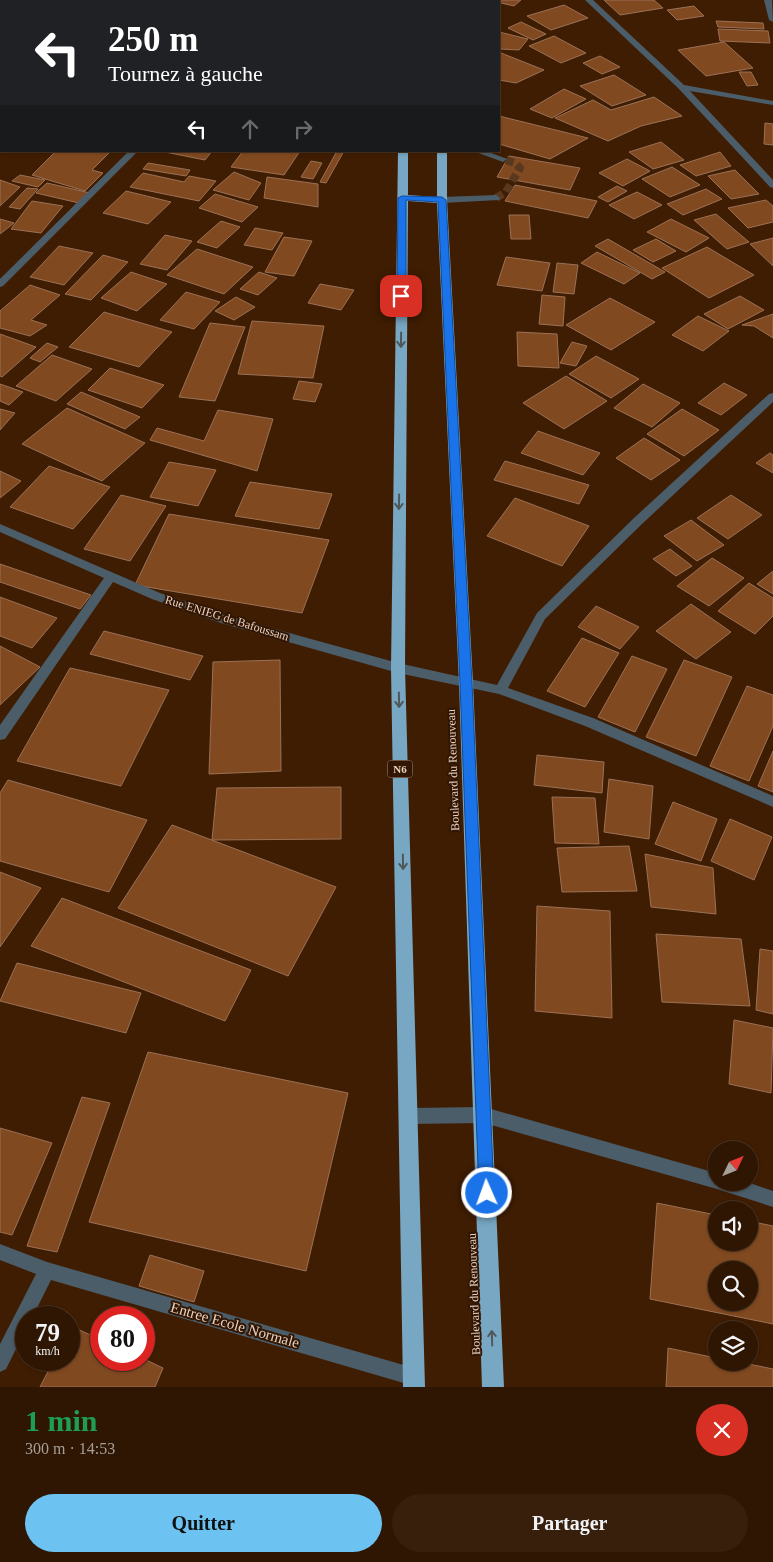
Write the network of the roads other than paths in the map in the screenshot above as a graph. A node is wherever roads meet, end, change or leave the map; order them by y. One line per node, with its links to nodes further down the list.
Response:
1 (588, 0): 4 (street)
2 (768, 0): 3 (street)
3 (773, 20)
4 (682, 86): 5 (street); 11 (street)
5 (773, 103)
6 (133, 152): 15 (street)
7 (403, 152): 12 (highway, N6)
8 (442, 152): 14 (highway, Boulevard du Renouveau)
9 (480, 152): 10 (street)
10 (503, 159)
11 (773, 185)
12 (402, 198): 14 (highway); 19 (highway, N6, one-way to 19)
13 (496, 198): 14 (street)
14 (442, 200): 20 (highway, Boulevard du Renouveau)
15 (0, 284)
16 (773, 396): 21 (street)
17 (0, 528): 18 (street, Rue ENIEG de Bafoussam)
18 (111, 576): 19 (street, Rue ENIEG de Bafoussam); 22 (street)
19 (398, 668): 20 (street, Rue ENIEG de Bafoussam); 25 (highway, N6, one-way to 25)
20 (466, 683): 21 (street, Rue ENIEG de Bafoussam); 24 (highway, Boulevard du Renouveau)
21 (500, 690): 23 (street, Rue ENIEG de Bafoussam)
22 (0, 735)
23 (773, 802)
24 (484, 1115): 25 (street); 26 (street); 33 (highway, Boulevard du Renouveau, one-way to 24)
25 (409, 1116): 32 (highway, N6)
26 (708, 1179)
27 (748, 1191): 28 (street)
28 (773, 1199)
29 (0, 1252): 30 (street, Entree Ecole Normale)
30 (47, 1270): 31 (street); 32 (street, Entree Ecole Normale)
31 (0, 1363)
32 (414, 1382)
33 (493, 1387)

